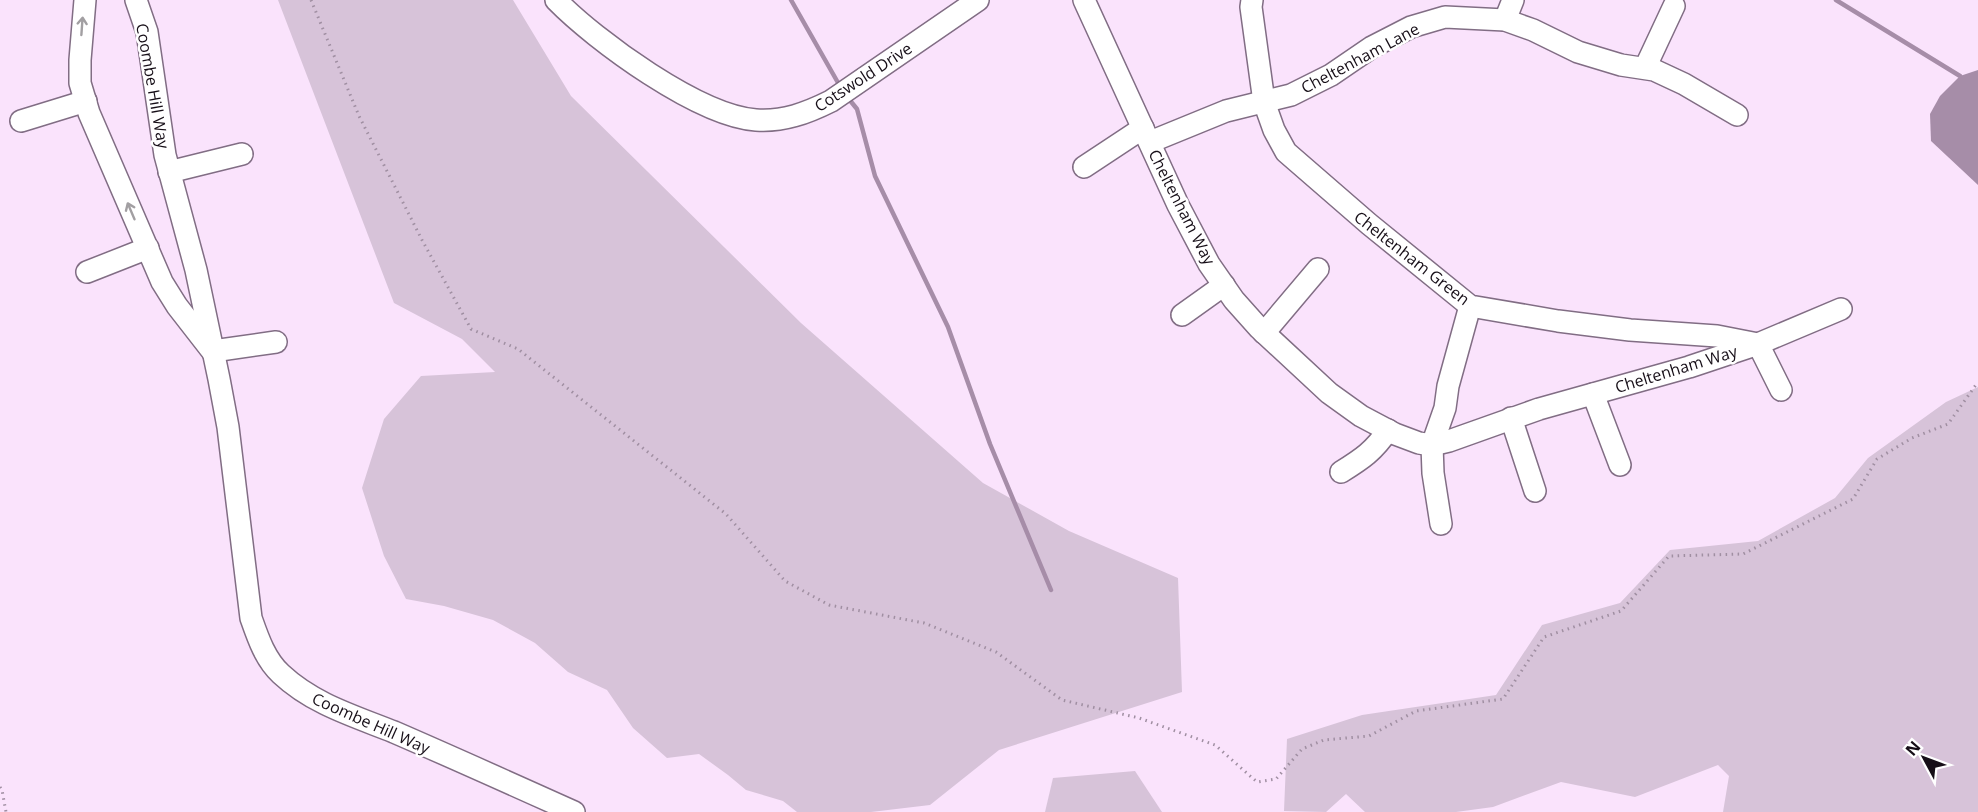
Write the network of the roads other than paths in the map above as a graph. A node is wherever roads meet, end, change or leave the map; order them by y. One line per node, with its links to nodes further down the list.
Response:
1 (85, 0): 10 (street, Coombe Hill Way, one-way to 1)
2 (136, 0): 17 (street, Coombe Hill Way)
3 (556, 0): 4 (street, Cotswold Drive)
4 (978, 0)
5 (1084, 0): 14 (street, Cheltenham Way)
6 (1252, 0): 11 (street, Cheltenham Green)
7 (1674, 6): 9 (street)
8 (1509, 10): 9 (street, Cheltenham Lane); 11 (street, Cheltenham Lane)
9 (1645, 68): 12 (street, Cheltenham Lane)
10 (86, 101): 13 (street); 18 (street, Coombe Hill Way, one-way to 10)
11 (1264, 102): 14 (street, Cheltenham Lane); 24 (street, Cheltenham Green)
12 (1737, 115)
13 (21, 121)
14 (1146, 135): 16 (street, Cheltenham Way); 22 (street, Cheltenham Way)
15 (242, 154): 17 (street, Coombe Hill Way)
16 (1084, 167)
17 (169, 172): 21 (street, Coombe Hill Way)
18 (148, 248): 20 (street); 23 (street, Coombe Hill Way)
19 (1318, 269): 27 (street)
20 (87, 272)
21 (199, 282): 23 (street); 31 (street, Coombe Hill Way)
22 (1224, 285): 26 (street); 27 (street, Cheltenham Way)
23 (171, 296): 31 (street, Coombe Hill Way)
24 (1470, 306): 28 (street, Cheltenham Green); 37 (street)
25 (1841, 309): 30 (street, Cheltenham Way)
26 (1182, 315)
27 (1264, 333): 36 (street, Cheltenham Way)
28 (1686, 334): 30 (street, Cheltenham Green); 32 (street)
29 (276, 342): 31 (street)
30 (1758, 344): 32 (street, Cheltenham Way); 33 (street, Cheltenham Way)
31 (213, 351): 42 (street, Coombe Hill Way)
32 (1689, 367): 34 (street, Cheltenham Way)
33 (1781, 390)
34 (1593, 394): 35 (street, Cheltenham Way); 38 (street, Cheltenham Way)
35 (1511, 418): 37 (street, Cheltenham Way); 40 (street)
36 (1388, 430): 37 (street, Cheltenham Way); 39 (street)
37 (1432, 445): 41 (street)
38 (1620, 465)
39 (1341, 472)
40 (1535, 491)
41 (1441, 524)
42 (574, 812)

